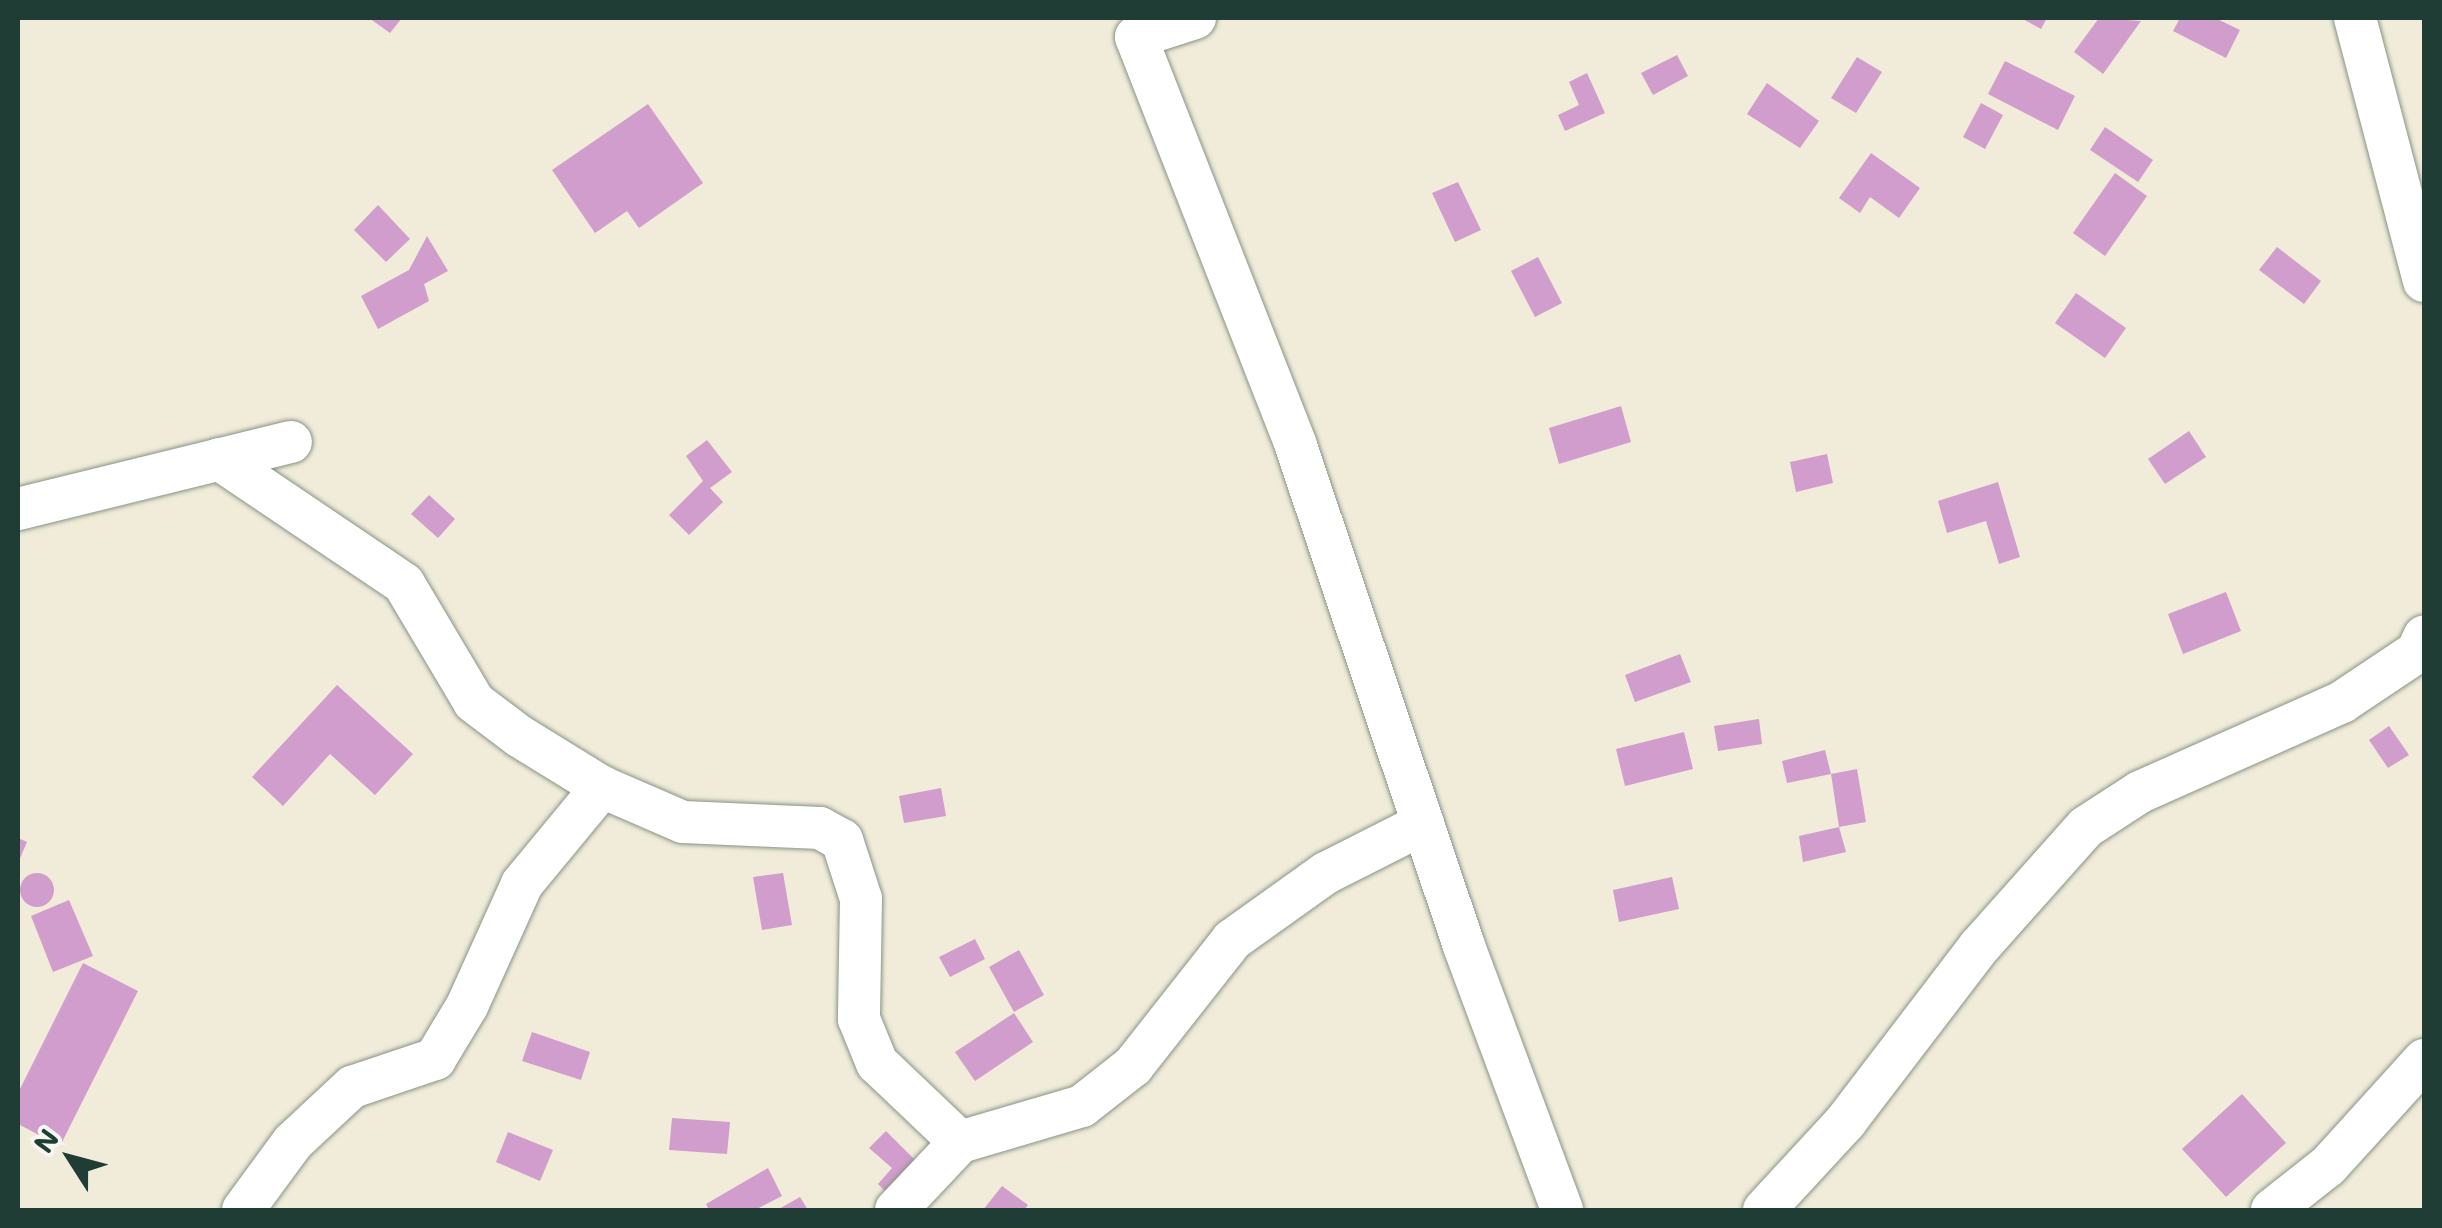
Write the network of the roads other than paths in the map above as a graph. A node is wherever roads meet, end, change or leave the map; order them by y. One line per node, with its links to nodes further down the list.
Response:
1 (1195, 18): 9 (street)
2 (2354, 18): 3 (street)
3 (2424, 281)
4 (291, 442): 5 (street)
5 (219, 459): 6 (street); 8 (street)
6 (18, 509)
7 (2424, 637): 15 (street)
8 (602, 787): 11 (street); 12 (street)
9 (1423, 824): 11 (street); 14 (street)
10 (2424, 1060): 16 (street)
11 (960, 1142): 13 (street)
12 (243, 1210)
13 (896, 1210)
14 (1562, 1210)
15 (1764, 1210)
16 (2272, 1210)

